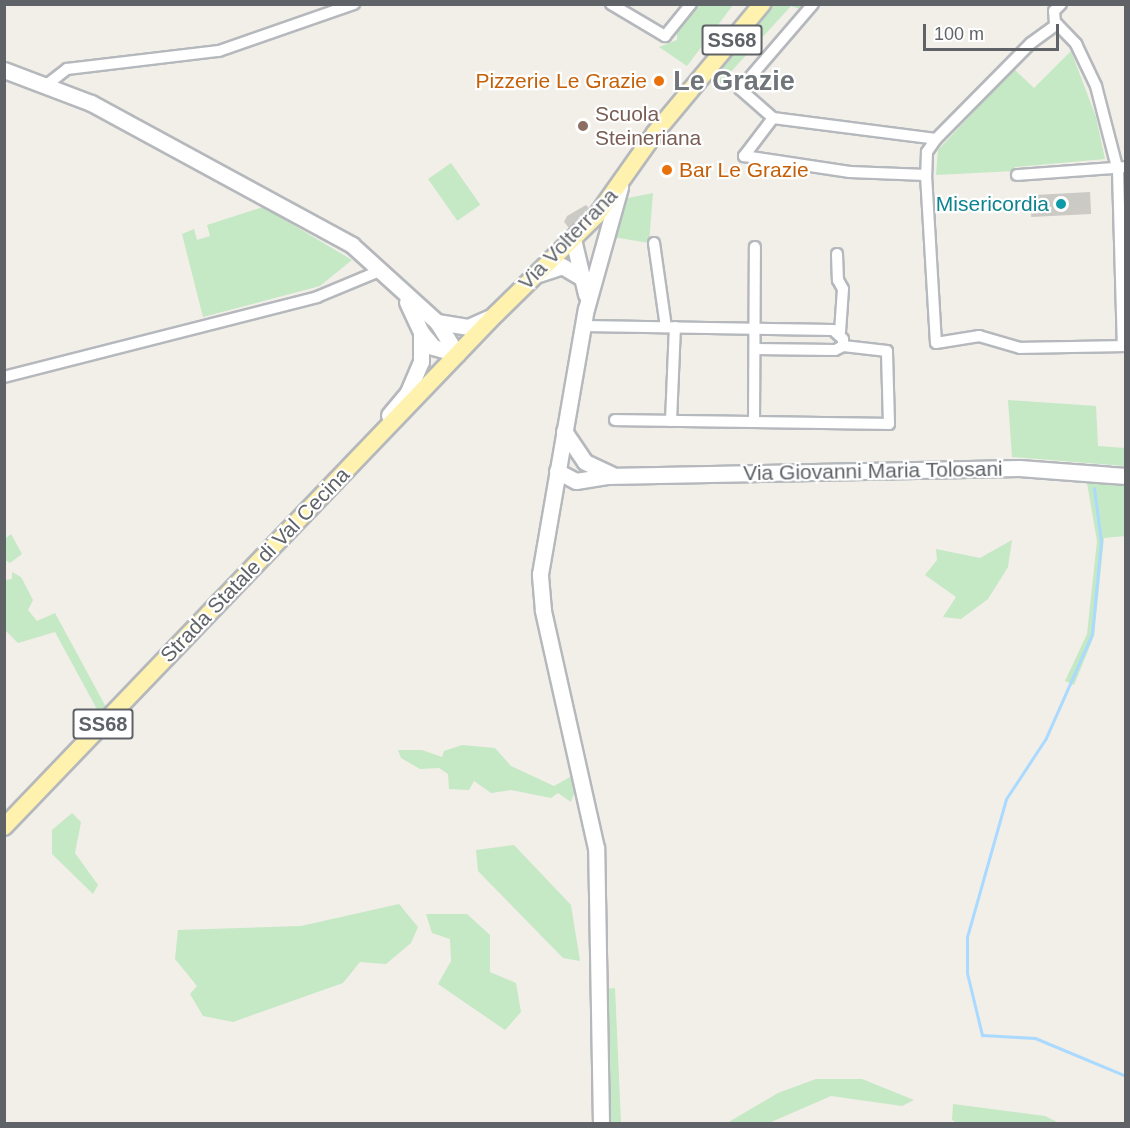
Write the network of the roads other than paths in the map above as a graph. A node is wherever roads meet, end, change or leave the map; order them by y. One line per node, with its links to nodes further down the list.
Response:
1 (354, 4): 9 (street)
2 (610, 4): 3 (street)
3 (691, 4)
4 (762, 4): 15 (main road, Via Volterrana / SS68)
5 (813, 4): 10 (street)
6 (1061, 4): 7 (street)
7 (1055, 24): 11 (street); 12 (street)
8 (4, 70): 9 (main road)
9 (49, 83): 21 (main road)
10 (772, 118): 11 (street); 13 (street)
11 (936, 139): 13 (street)
12 (1122, 169): 14 (street); 34 (street)
13 (926, 175): 34 (street)
14 (1017, 175)
15 (620, 184): 16 (main road, Via Volterrana / SS68); 20 (main road)
16 (573, 239): 20 (main road); 22 (main road, Via Volterrana / SS68); 23 (main road)
17 (654, 243): 29 (street)
18 (755, 247): 30 (street)
19 (837, 254): 32 (street)
20 (598, 259): 26 (main road)
21 (382, 270): 24 (main road); 37 (street)
22 (533, 276): 23 (main road); 25 (main road, Via Volterrana / SS68)
23 (584, 279): 26 (main road)
24 (393, 282): 27 (main road); 31 (main road)
25 (506, 304): 27 (main road); 36 (main road, Strada Statale di Val Cecina / SS68)
26 (586, 309): 28 (main road)
27 (437, 322): 36 (main road)
28 (583, 326): 29 (street); 41 (main road)
29 (670, 327): 30 (street); 39 (street)
30 (754, 328): 32 (street); 35 (street)
31 (421, 332): 36 (main road); 45 (main road)
32 (840, 332): 33 (street)
33 (843, 346): 35 (street); 40 (street)
34 (1124, 347)
35 (754, 349): 40 (street)
36 (457, 354): 45 (main road, Strada Statale di Val Cecina / SS68)
37 (4, 377)
38 (615, 420): 39 (street)
39 (671, 421): 40 (street)
40 (754, 422)
41 (564, 431): 42 (main road); 43 (main road)
42 (557, 471): 43 (main road, Via Giovanni Maria Tolosani); 46 (main road)
43 (588, 474): 44 (main road, Via Giovanni Maria Tolosani); 46 (main road)
44 (1125, 476)
45 (335, 483): 47 (main road, Strada Statale di Val Cecina / SS68)
46 (551, 510): 48 (main road)
47 (4, 827)
48 (601, 1124)

